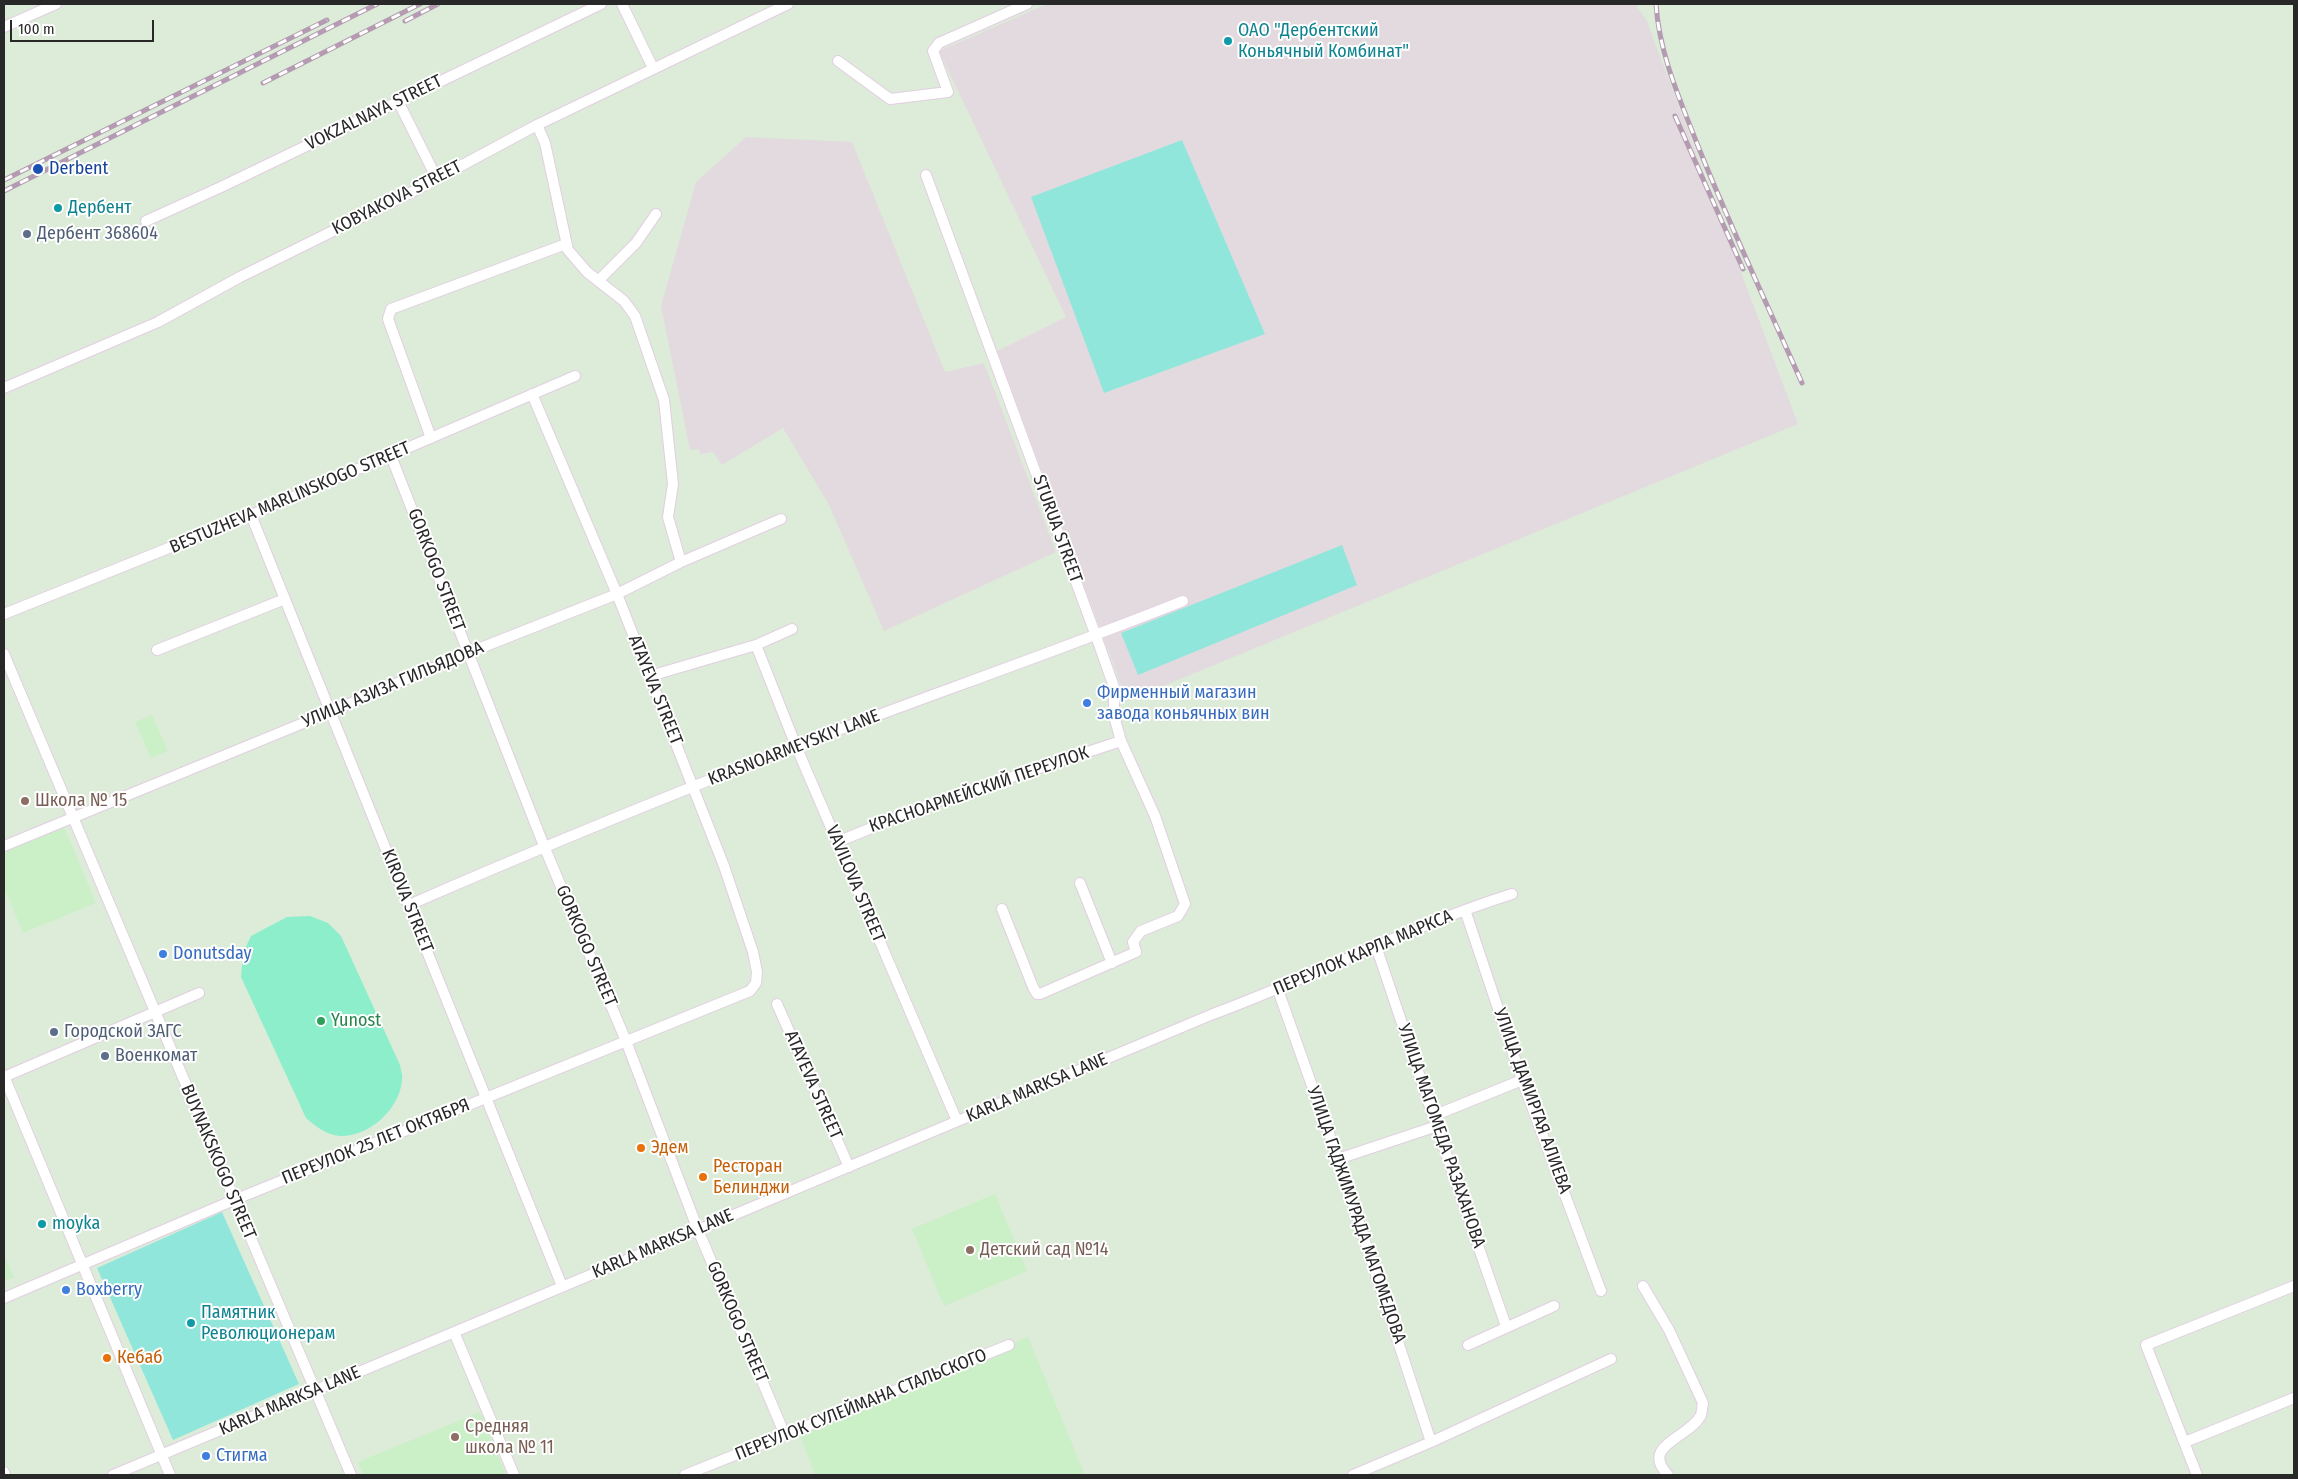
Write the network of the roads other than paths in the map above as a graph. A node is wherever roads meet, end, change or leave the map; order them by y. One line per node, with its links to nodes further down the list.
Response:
1 (56, 4): 6 (street)
2 (601, 4): 9 (street, VOKZALNAYA STREET)
3 (622, 4): 8 (street)
4 (788, 4): 8 (street, KOBYAKOVA STREET)
5 (1026, 4): 7 (street)
6 (4, 26)
7 (838, 61)
8 (653, 68): 10 (street, KOBYAKOVA STREET)
9 (398, 101): 12 (street); 14 (street, VOKZALNAYA STREET)
10 (537, 125): 12 (street, KOBYAKOVA STREET); 15 (street)
11 (926, 175): 30 (street, STURUA STREET)
12 (437, 179): 18 (street, KOBYAKOVA STREET)
13 (656, 214): 16 (street)
14 (146, 222)
15 (566, 244): 16 (street); 20 (street)
16 (598, 281): 24 (street)
17 (575, 376): 19 (street, BESTUZHEVA MARLINSKOGO STREET)
18 (4, 388)
19 (532, 394): 20 (street, BESTUZHEVA MARLINSKOGO STREET); 25 (street, ATAYEVA STREET)
20 (431, 438): 21 (street, BESTUZHEVA MARLINSKOGO STREET)
21 (391, 456): 22 (street, BESTUZHEVA MARLINSKOGO STREET); 33 (street, GORKOGO STREET)
22 (251, 515): 26 (street, KIROVA STREET); 28 (street, BESTUZHEVA MARLINSKOGO STREET)
23 (780, 519): 24 (street, УЛИЦА АЗИЗА ГИЛЬЯДОВА)
24 (681, 562): 25 (street, УЛИЦА АЗИЗА ГИЛЬЯДОВА)
25 (617, 594): 33 (street, УЛИЦА АЗИЗА ГИЛЬЯДОВА); 35 (street, ATAYEVA STREET)
26 (285, 598): 32 (street); 36 (street, KIROVA STREET)
27 (1183, 601): 30 (street, KRASNOARMEYSKIY LANE)
28 (4, 614)
29 (792, 629): 31 (street)
30 (1096, 636): 37 (street, STURUA STREET); 38 (street, KRASNOARMEYSKIY LANE)
31 (756, 645): 35 (street); 38 (street, VAVILOVA STREET)
32 (157, 650)
33 (468, 652): 36 (street, УЛИЦА АЗИЗА ГИЛЬЯДОВА); 43 (street, GORKOGO STREET)
34 (4, 654): 40 (street, BUYNAKSKOGO STREET)
35 (650, 676): 39 (street, ATAYEVA STREET)
36 (330, 712): 40 (street, УЛИЦА АЗИЗА ГИЛЬЯДОВА); 46 (street, KIROVA STREET)
37 (1122, 741): 41 (street, КРАСНОАРМЕЙСКИЙ ПЕРЕУЛОК); 50 (street, STURUA STREET)
38 (796, 746): 39 (street, KRASNOARMEYSKIY LANE); 41 (street, VAVILOVA STREET)
39 (694, 787): 43 (street, KRASNOARMEYSKIY LANE); 52 (street, ATAYEVA STREET)
40 (72, 818): 42 (street, УЛИЦА АЗИЗА ГИЛЬЯДОВА); 55 (street, BUYNAKSKOGO STREET)
41 (837, 842): 61 (street, VAVILOVA STREET)
42 (4, 846)
43 (544, 846): 46 (street, KRASNOARMEYSKIY LANE); 56 (street, GORKOGO STREET)
44 (1080, 883): 50 (street)
45 (1512, 894): 48 (street, ПЕРЕУЛОК КАРЛА МАРКСА)
46 (409, 905): 59 (street, KIROVA STREET)
47 (1002, 909): 50 (street)
48 (1465, 910): 49 (street, ПЕРЕУЛОК КАРЛА МАРКСА); 58 (street, УЛИЦА ДАМИРГАЯ АЛИЕВА)
49 (1376, 946): 51 (street, ПЕРЕУЛОК КАРЛА МАРКСА); 60 (street, УЛИЦА МАГОМЕДА РАЗАХАНОВА)
50 (1112, 963)
51 (1278, 990): 61 (street, ПЕРЕУЛОК КАРЛА МАРКСА); 63 (street, УЛИЦА ГАДЖИМУРАДА МАГОМЕДОВА)
52 (750, 991): 56 (street, ПЕРЕУЛОК 25 ЛЕТ ОКТЯБРЯ)
53 (199, 993): 55 (street)
54 (777, 1004): 64 (street, ATAYEVA STREET)
55 (155, 1013): 57 (street); 65 (street, BUYNAKSKOGO STREET)
56 (626, 1041): 59 (street, ПЕРЕУЛОК 25 ЛЕТ ОКТЯБРЯ); 66 (street, GORKOGO STREET)
57 (4, 1076): 67 (street)
58 (1522, 1080): 60 (street); 71 (street, УЛИЦА ДАМИРГАЯ АЛИЕВА)
59 (485, 1098): 65 (street, ПЕРЕУЛОК 25 ЛЕТ ОКТЯБРЯ); 68 (street, KIROVA STREET)
60 (1433, 1116): 62 (street, УЛИЦА МАГОМЕДА РАЗАХАНОВА)
61 (957, 1121): 64 (street, KARLA MARKSA LANE)
62 (1437, 1126): 63 (street); 74 (street, УЛИЦА МАГОМЕДА РАЗАХАНОВА)
63 (1338, 1159): 82 (street, УЛИЦА ГАДЖИМУРАДА МАГОМЕДОВА)
64 (849, 1167): 66 (street, KARLA MARKSA LANE)
65 (234, 1200): 67 (street, ПЕРЕУЛОК 25 ЛЕТ ОКТЯБРЯ); 79 (street, BUYNAKSKOGO STREET)
66 (698, 1230): 68 (street, KARLA MARKSA LANE); 81 (street, GORKOGO STREET)
67 (83, 1266): 72 (street, ПЕРЕУЛОК 25 ЛЕТ ОКТЯБРЯ); 84 (street)
68 (562, 1286): 75 (street, KARLA MARKSA LANE)
69 (1643, 1286): 91 (street)
70 (2294, 1286): 83 (street)
71 (1601, 1291)
72 (4, 1298)
73 (1554, 1306): 74 (street)
74 (1506, 1326): 76 (street)
75 (454, 1332): 79 (street, KARLA MARKSA LANE); 88 (street)
76 (1468, 1345)
77 (1009, 1346): 81 (street, ПЕРЕУЛОК СУЛЕЙМАНА СТАЛЬСКОГО)
78 (1611, 1359): 82 (street)
79 (315, 1390): 84 (street, KARLA MARKSA LANE); 87 (street, BUYNAKSKOGO STREET)
80 (2294, 1398): 83 (street)
81 (785, 1435): 89 (street, ПЕРЕУЛОК СУЛЕЙМАНА СТАЛЬСКОГО)
82 (1431, 1442): 90 (street)
83 (2184, 1442): 92 (street)
84 (162, 1455): 85 (street, KARLA MARKSA LANE); 86 (street)
85 (113, 1475)
86 (170, 1475)
87 (350, 1475)
88 (514, 1475)
89 (685, 1475)
90 (1353, 1475)
91 (1668, 1475)
92 (2197, 1475)

